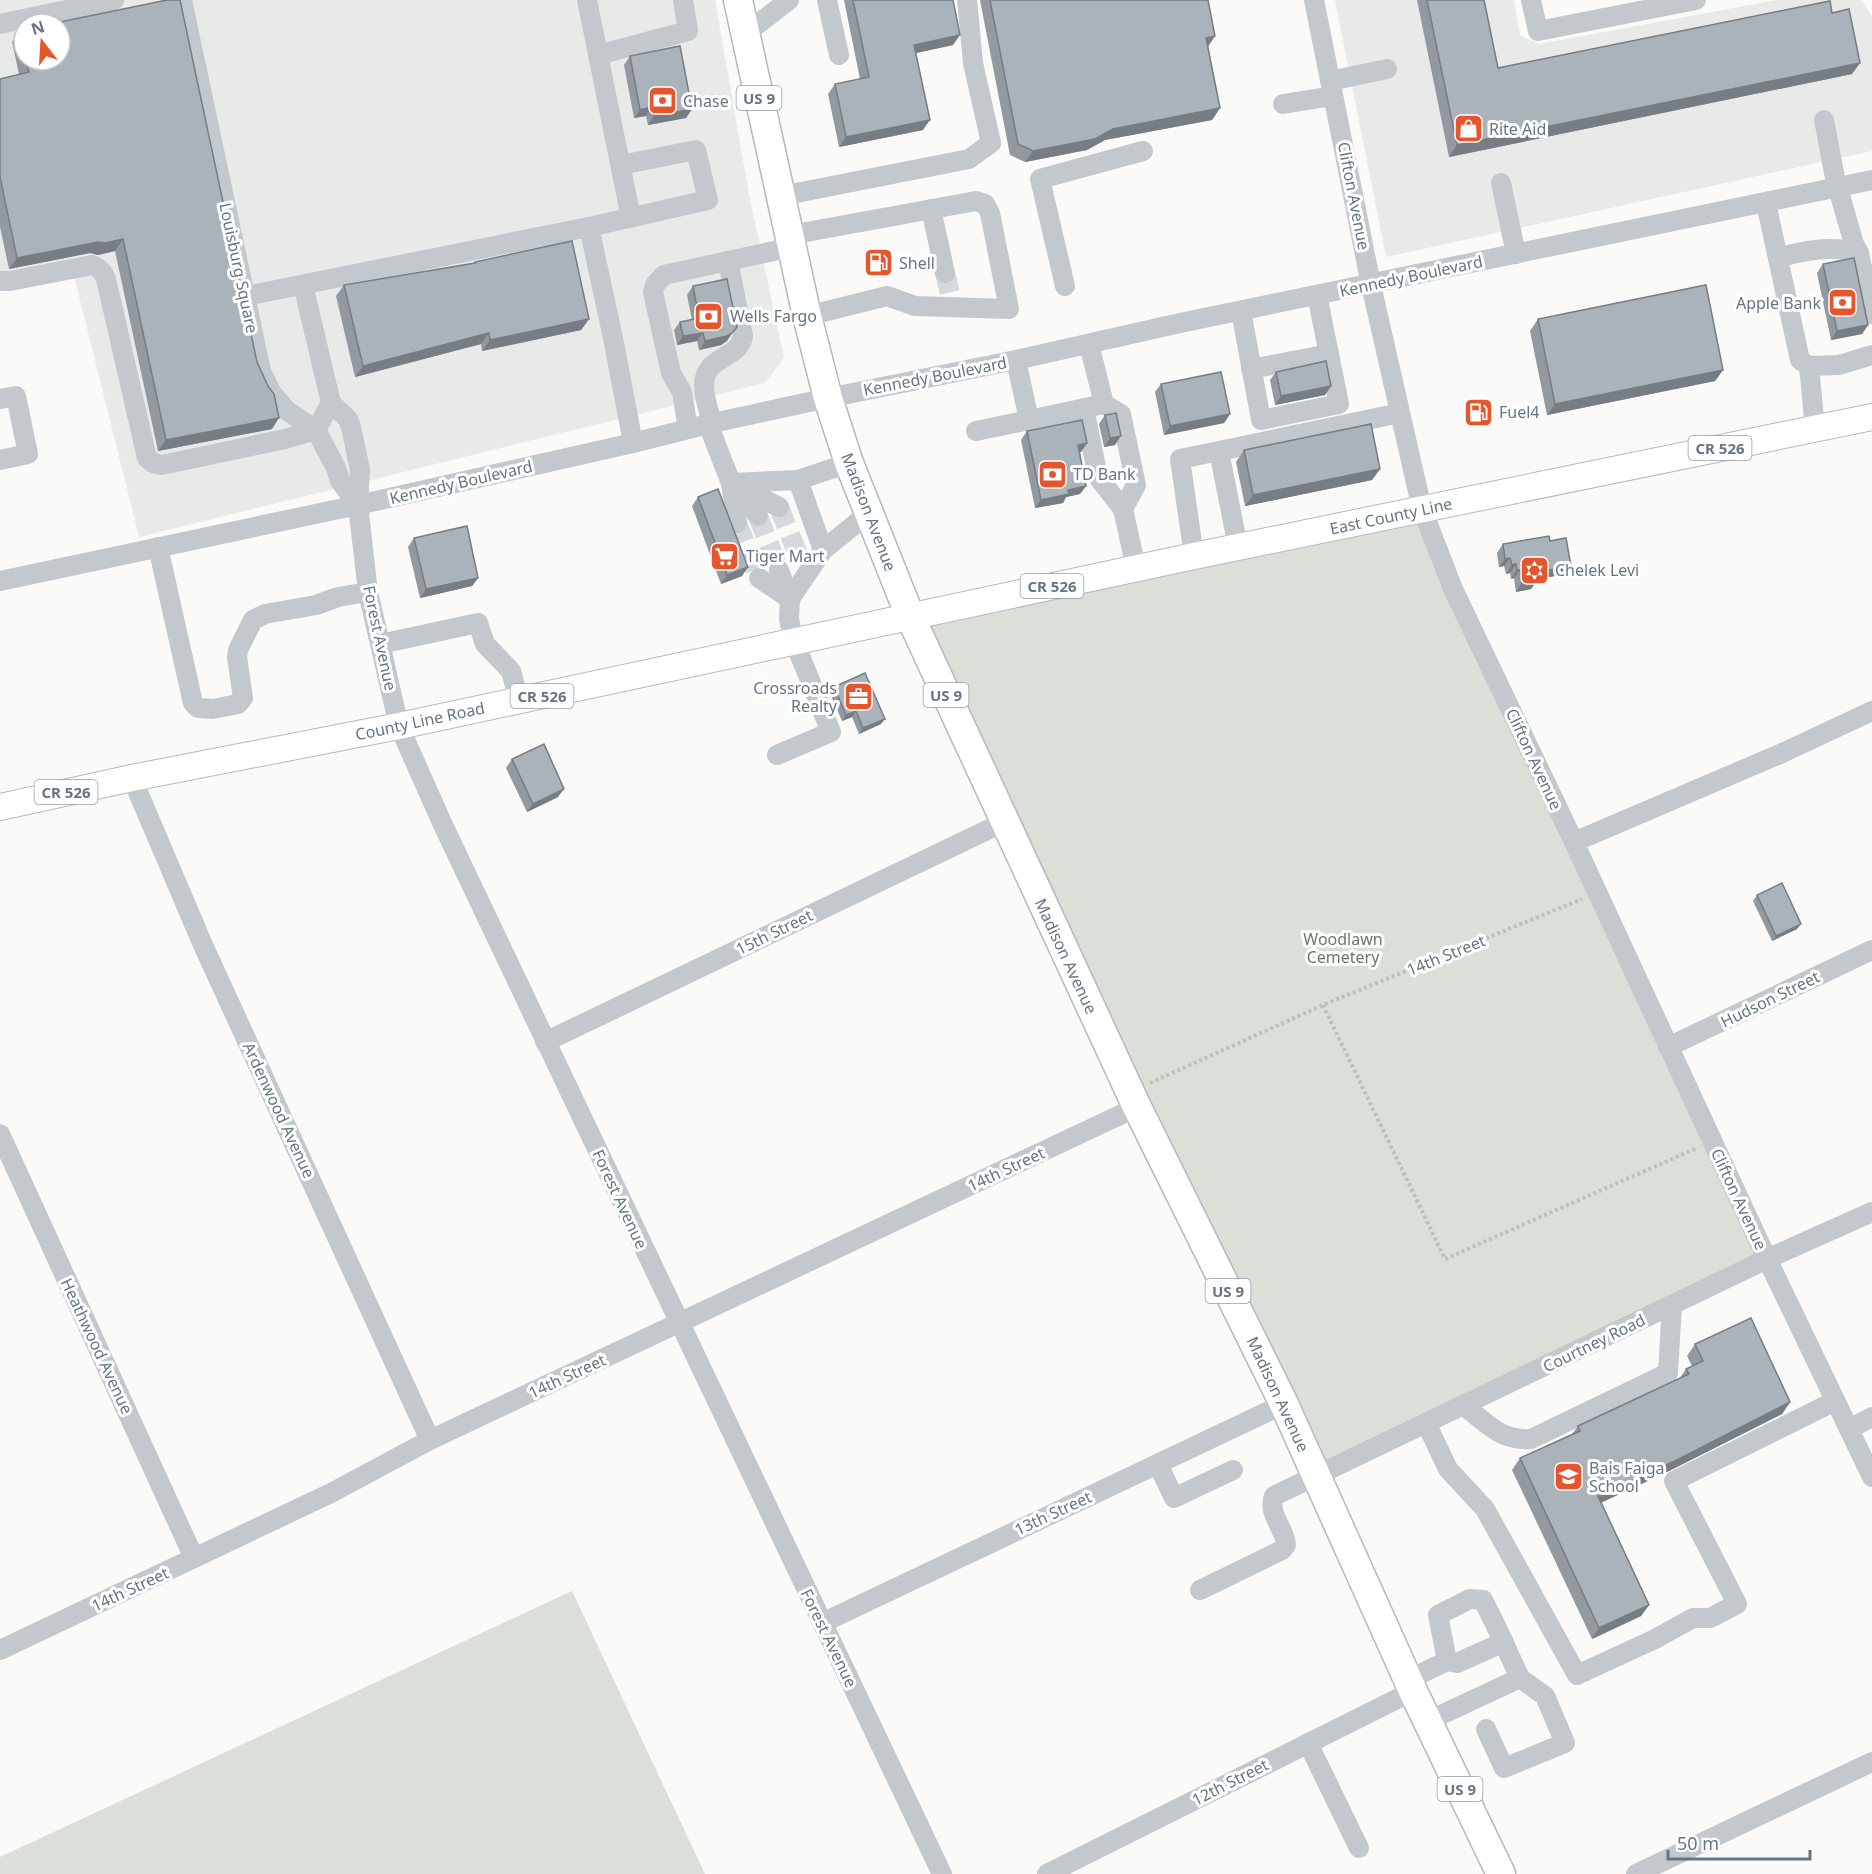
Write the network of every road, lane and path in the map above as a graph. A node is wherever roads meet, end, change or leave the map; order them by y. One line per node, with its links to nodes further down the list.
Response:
1 (114, 0): 12 (street)
2 (182, 0): 42 (street, Louisburg Square)
3 (587, 0): 15 (street)
4 (683, 0): 15 (street)
5 (738, 0): 14 (highway, Madison Avenue / US 9)
6 (789, 0): 14 (street)
7 (827, 0): 16 (street)
8 (967, 0): 26 (street)
9 (1314, 0): 18 (street, Clifton Avenue)
10 (1531, 0): 11 (street)
11 (1696, 0)
12 (42, 8): 13 (street)
13 (0, 24)
14 (745, 34): 26 (highway, Madison Avenue / US 9)
15 (598, 55): 22 (street)
16 (839, 55)
17 (1387, 69): 18 (street)
18 (1332, 88): 19 (street); 39 (street, Clifton Avenue)
19 (1283, 104)
20 (1824, 120): 25 (street)
21 (1143, 151): 40 (street)
22 (621, 165): 29 (street); 29 (street)
23 (1872, 180): 25 (street, Kennedy Boulevard)
24 (1501, 183): 33 (street)
25 (1838, 188): 27 (street, Kennedy Boulevard); 32 (street)
26 (781, 196): 31 (highway, Madison Avenue / US 9)
27 (1766, 203): 33 (street, Kennedy Boulevard); 34 (street)
28 (931, 209): 31 (street); 36 (street); 45 (street)
29 (631, 218): 30 (street)
30 (589, 227): 38 (street); 65 (street)
31 (791, 241): 35 (street); 45 (highway, Madison Avenue / US 9)
32 (1860, 253): 34 (street); 44 (street)
33 (1516, 254): 39 (street, Kennedy Boulevard)
34 (1778, 258): 50 (street)
35 (728, 261): 60 (street); 61 (street)
36 (945, 273)
37 (0, 281): 63 (street)
38 (303, 285): 42 (street); 54 (street)
39 (1371, 285): 41 (street, Kennedy Boulevard); 57 (street, Clifton Avenue)
40 (1065, 286)
41 (1317, 295): 43 (street, Kennedy Boulevard); 47 (street)
42 (246, 296): 63 (street, Louisburg Square)
43 (1241, 311): 46 (street, Kennedy Boulevard); 51 (street)
44 (1872, 314)
45 (807, 316): 52 (highway, Madison Avenue / US 9)
46 (1089, 344): 49 (street, Kennedy Boulevard); 55 (street)
47 (1329, 354): 51 (street); 51 (street)
48 (1872, 355): 50 (street)
49 (1016, 360): 52 (street, Kennedy Boulevard); 59 (street)
50 (1809, 366): 62 (street)
51 (1251, 369)
52 (828, 398): 60 (street, Kennedy Boulevard); 68 (highway, Madison Avenue / US 9)
53 (0, 399): 67 (street)
54 (331, 403): 63 (street); 71 (street, Forest Avenue)
55 (1104, 404): 56 (street); 74 (street)
56 (1084, 408): 59 (street); 74 (street)
57 (1400, 413): 66 (street); 73 (street, Clifton Avenue)
58 (1872, 417): 62 (main road, East County Line / CR 526)
59 (1029, 420): 64 (street)
60 (710, 424): 61 (street, Kennedy Boulevard); 70 (street)
61 (688, 429): 65 (street, Kennedy Boulevard)
62 (1815, 429): 73 (main road, East County Line / CR 526)
63 (316, 430): 71 (street, Louisburg Square)
64 (976, 432)
65 (633, 443): 71 (street, Kennedy Boulevard)
66 (1219, 451): 79 (street); 81 (street)
67 (0, 460)
68 (849, 464): 69 (street); 75 (highway, Madison Avenue / US 9)
69 (798, 480): 70 (street); 80 (street)
70 (731, 483): 72 (street); 76 (street); 77 (street)
71 (358, 505): 78 (street, Kennedy Boulevard); 87 (street, Forest Avenue)
72 (779, 507)
73 (1422, 509): 79 (main road, East County Line / CR 526); 99 (street, Clifton Avenue)
74 (1123, 510): 83 (street)
75 (869, 513): 80 (street); 89 (highway, Madison Avenue / US 9)
76 (758, 516)
77 (736, 524)
78 (158, 547): 86 (street, Kennedy Boulevard); 87 (street)
79 (1238, 547): 81 (main road, East County Line / CR 526)
80 (823, 549): 88 (street)
81 (1194, 556): 83 (main road, East County Line / CR 526)
82 (801, 562): 88 (street)
83 (1136, 568): 89 (main road, East County Line / CR 526)
84 (779, 570): 88 (street)
85 (759, 578): 88 (street)
86 (0, 580)
87 (368, 592): 91 (street, Forest Avenue)
88 (790, 599): 90 (street)
89 (910, 616): 90 (main road, County Line Road / CR 526); 98 (highway, Madison Avenue / US 9)
90 (794, 641): 92 (main road, County Line Road / CR 526); 95 (street)
91 (380, 644): 92 (street); 94 (street, Forest Avenue)
92 (519, 700): 94 (main road, County Line Road / CR 526)
93 (1872, 711): 99 (street)
94 (399, 726): 96 (main road, County Line Road / CR 526); 103 (street, Forest Avenue)
95 (777, 755)
96 (132, 778): 97 (main road, County Line Road / CR 526); 118 (street, Ardenwood Avenue)
97 (0, 807)
98 (1004, 822): 103 (street, 15th Street); 105 (highway, Madison Avenue / US 9)
99 (1574, 842): 100 (street, Clifton Avenue)
100 (1597, 893): 102 (path, 14th Street); 104 (street, Clifton Avenue)
101 (1872, 950): 104 (street, Hudson Street)
102 (1323, 1005): 105 (path, 14th Street); 107 (path)
103 (545, 1042): 111 (street, Forest Avenue)
104 (1668, 1047): 107 (street, Clifton Avenue)
105 (1133, 1099): 111 (street, 14th Street); 113 (highway, Madison Avenue / US 9)
106 (0, 1134): 123 (street, Heathwood Avenue)
107 (1712, 1141): 109 (street, Clifton Avenue)
108 (1872, 1212): 109 (street, Courtney Road)
109 (1767, 1259): 110 (street, Courtney Road); 112 (street, Clifton Avenue)
110 (1672, 1305): 114 (street, Courtney Road); 114 (street)
111 (679, 1324): 118 (street, 14th Street); 125 (street, Forest Avenue)
112 (1835, 1401): 116 (street); 117 (street, Clifton Avenue)
113 (1284, 1404): 119 (street, 13th Street); 121 (highway, Madison Avenue / US 9)
114 (1463, 1405): 116 (street, Courtney Road)
115 (1872, 1417): 117 (street)
116 (1426, 1424): 121 (street, Courtney Road)
117 (1849, 1429): 122 (street, Clifton Avenue)
118 (430, 1440): 123 (street, 14th Street)
119 (1158, 1464): 120 (street); 125 (street, 13th Street)
120 (1233, 1470)
121 (1316, 1476): 124 (street, Courtney Road); 130 (highway, Madison Avenue / US 9)
122 (1872, 1477)
123 (194, 1558): 127 (street, 14th Street)
124 (1200, 1590)
125 (822, 1623): 137 (street, Forest Avenue)
126 (1504, 1642): 128 (street, 12th Street); 128 (street); 129 (street)
127 (0, 1650)
128 (1448, 1661): 130 (street, 12th Street)
129 (1520, 1678): 131 (street); 132 (street)
130 (1411, 1685): 131 (highway, Madison Avenue / US 9); 133 (street, 12th Street)
131 (1428, 1721): 139 (highway, Madison Avenue / US 9)
132 (1486, 1729)
133 (1308, 1743): 135 (street); 138 (street, 12th Street)
134 (1872, 1762): 136 (street)
135 (1359, 1848)
136 (1646, 1872)
137 (942, 1874)
138 (1047, 1874)
139 (1501, 1874)

